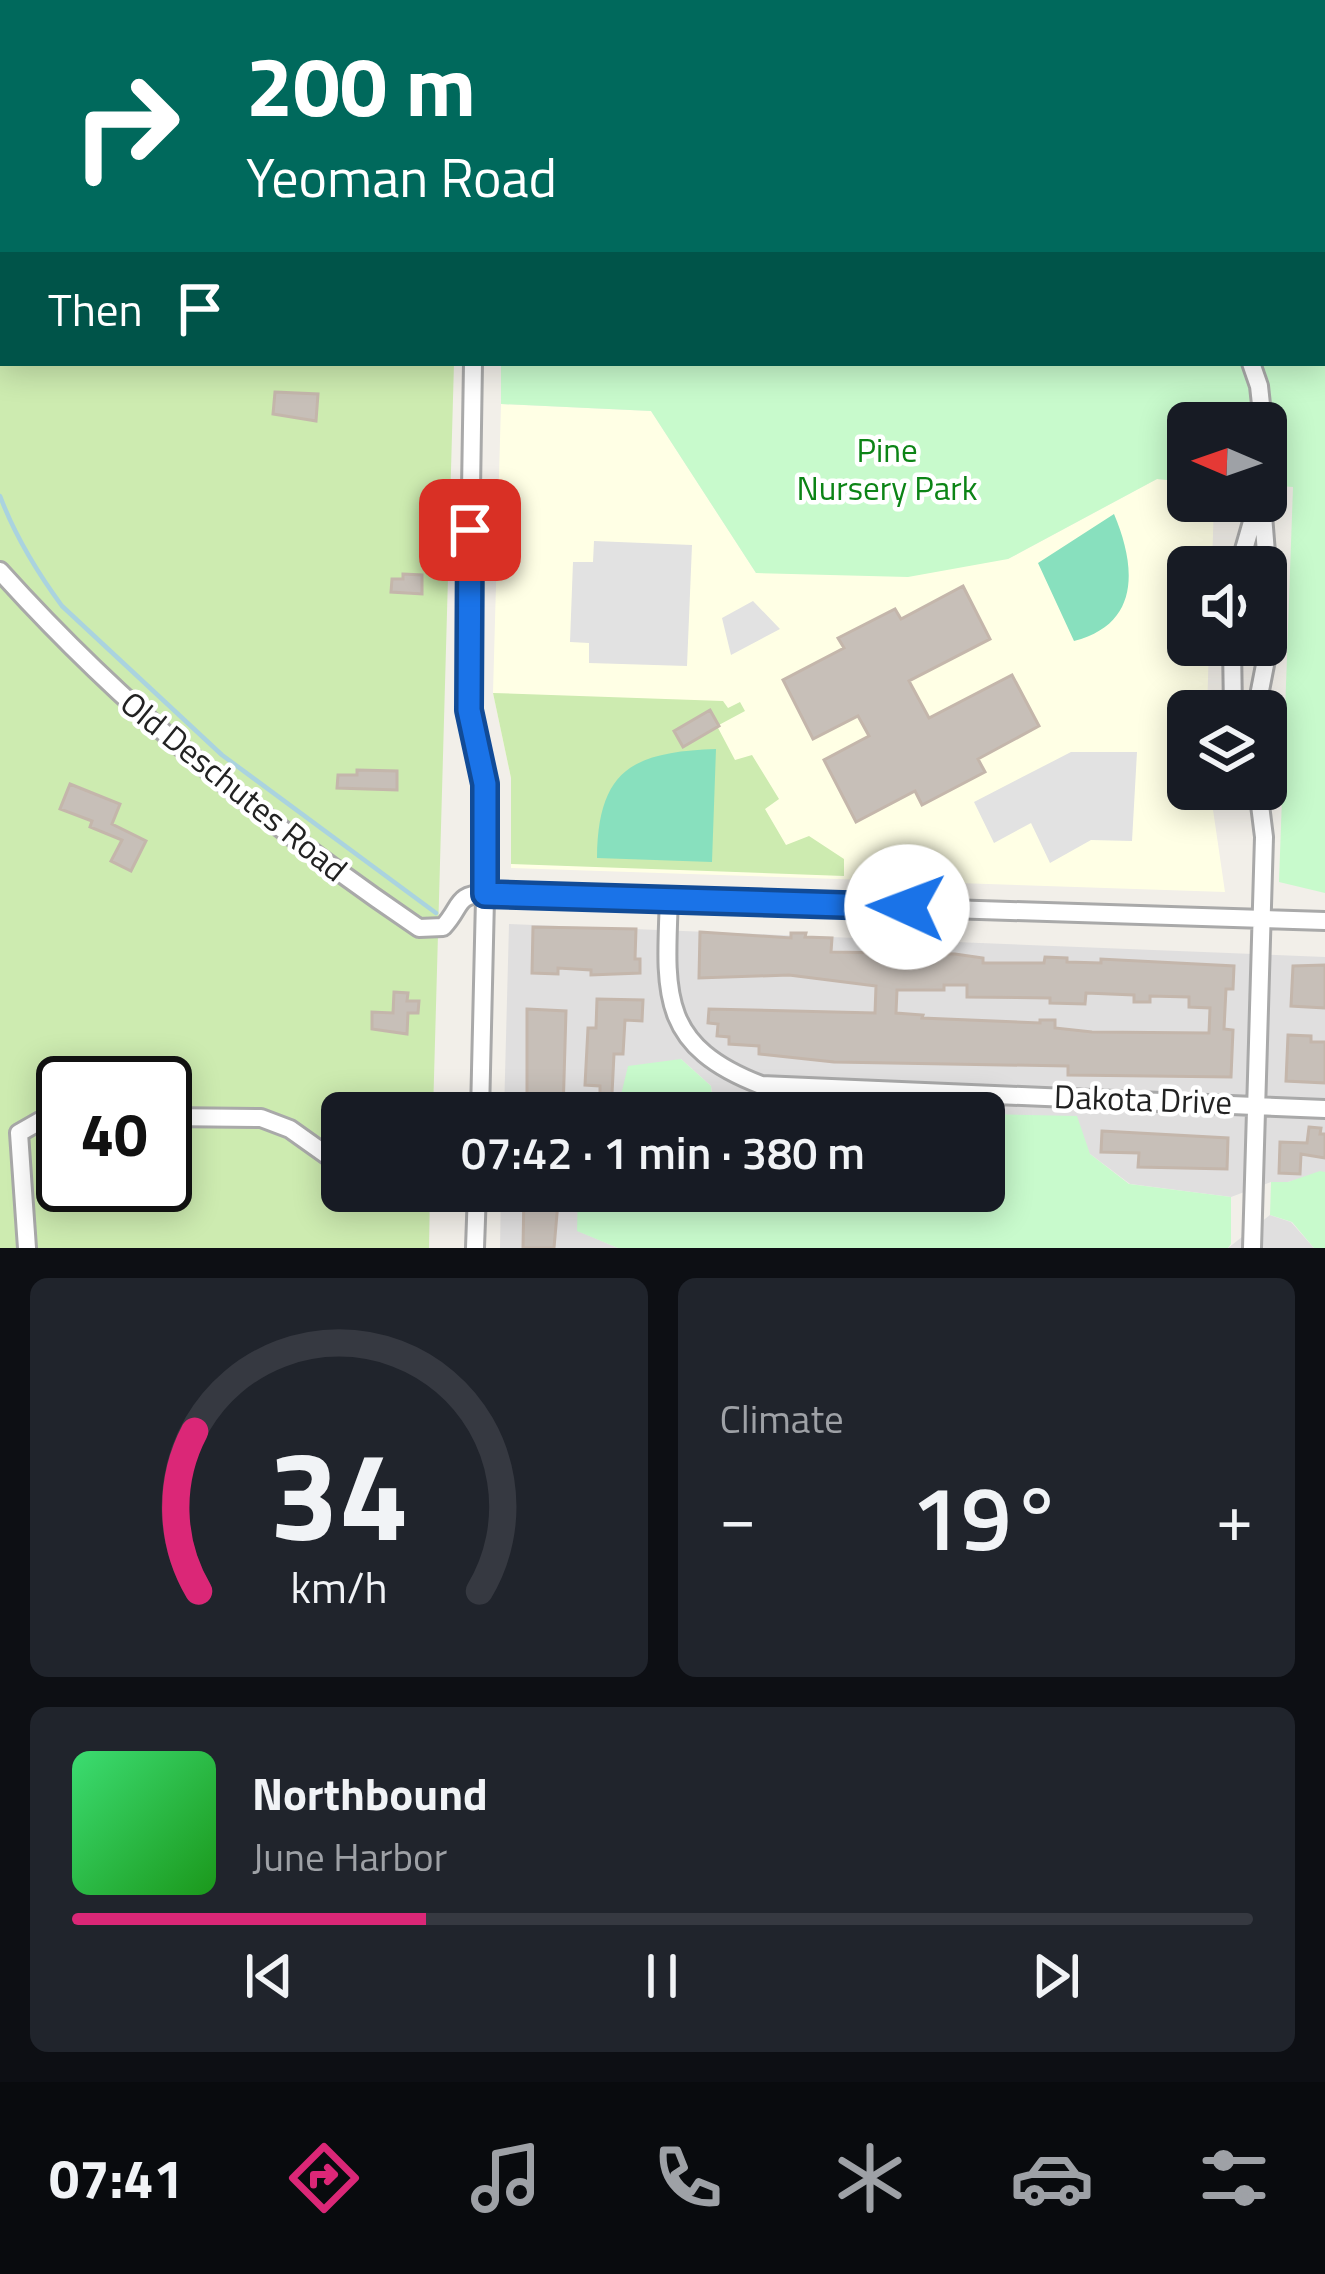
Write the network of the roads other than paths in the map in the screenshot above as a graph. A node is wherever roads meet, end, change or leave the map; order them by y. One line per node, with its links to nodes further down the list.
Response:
1 (473, 366): 10 (street)
2 (1252, 366): 4 (street)
3 (1261, 366): 4 (street)
4 (1258, 386): 5 (street)
5 (1260, 402)
6 (1263, 522): 8 (street)
7 (0, 571): 10 (street, Old Deschutes Road)
8 (1260, 690)
9 (1261, 810): 12 (street)
10 (485, 894): 11 (street); 14 (street)
11 (669, 899): 12 (street); 15 (street, Dakota Drive)
12 (1261, 919): 13 (street); 15 (street)
13 (1325, 921)
14 (480, 1092)
15 (1254, 1104): 16 (street, Dakota Drive); 23 (street)
16 (1325, 1109)
17 (192, 1118): 19 (street)
18 (36, 1123): 21 (street)
19 (321, 1151)
20 (476, 1212): 22 (street)
21 (27, 1248)
22 (475, 1248)
23 (1252, 1248)

